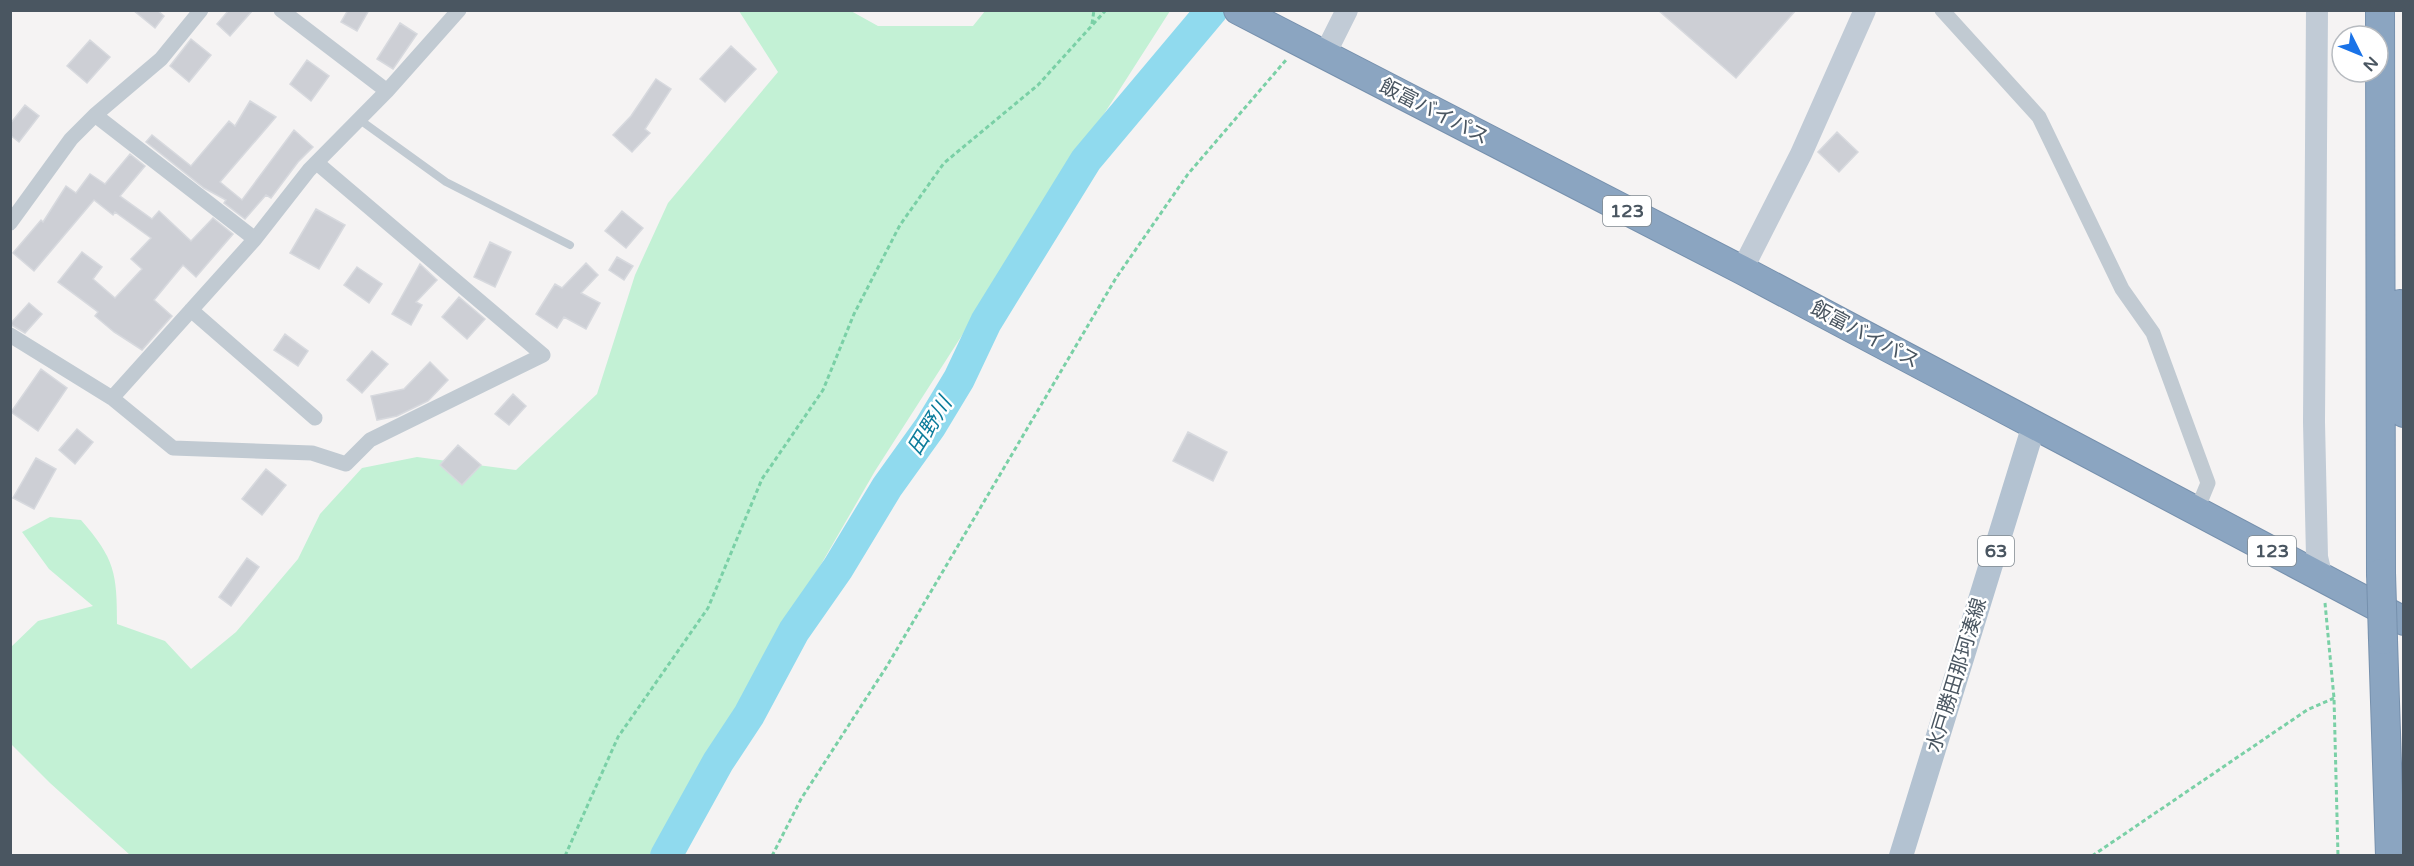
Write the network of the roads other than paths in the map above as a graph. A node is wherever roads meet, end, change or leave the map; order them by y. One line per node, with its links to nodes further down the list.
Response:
1 (201, 10): 13 (street)
2 (281, 10): 12 (street)
3 (459, 10): 12 (street)
4 (1238, 10): 11 (highway, 123)
5 (1347, 10): 11 (street)
6 (1865, 10): 19 (street)
7 (1942, 10): 26 (street)
8 (2317, 10): 27 (street)
9 (2380, 10): 30 (highway, bridge)
10 (2395, 10): 23 (highway)
11 (1301, 44): 19 (highway, 飯富バイパス / 123)
12 (387, 91): 14 (street)
13 (95, 115): 16 (street); 17 (street)
14 (360, 120): 15 (street); 18 (lane)
15 (317, 163): 17 (street); 22 (street)
16 (10, 223)
17 (255, 239): 20 (street)
18 (570, 245)
19 (1742, 270): 25 (highway, 飯富バイパス / 123)
20 (191, 310): 22 (street); 24 (street)
21 (10, 335): 22 (street)
22 (112, 398)
23 (2403, 413)
24 (315, 418)
25 (2034, 426): 26 (highway, 飯富バイパス / 123); 29 (main road, 水戸勝田那珂湊線 / 63)
26 (2196, 512): 27 (highway, 飯富バイパス / 123)
27 (2322, 578): 28 (highway, 飯富バイパス / 123)
28 (2403, 621)
29 (1901, 855)
30 (2390, 855)

